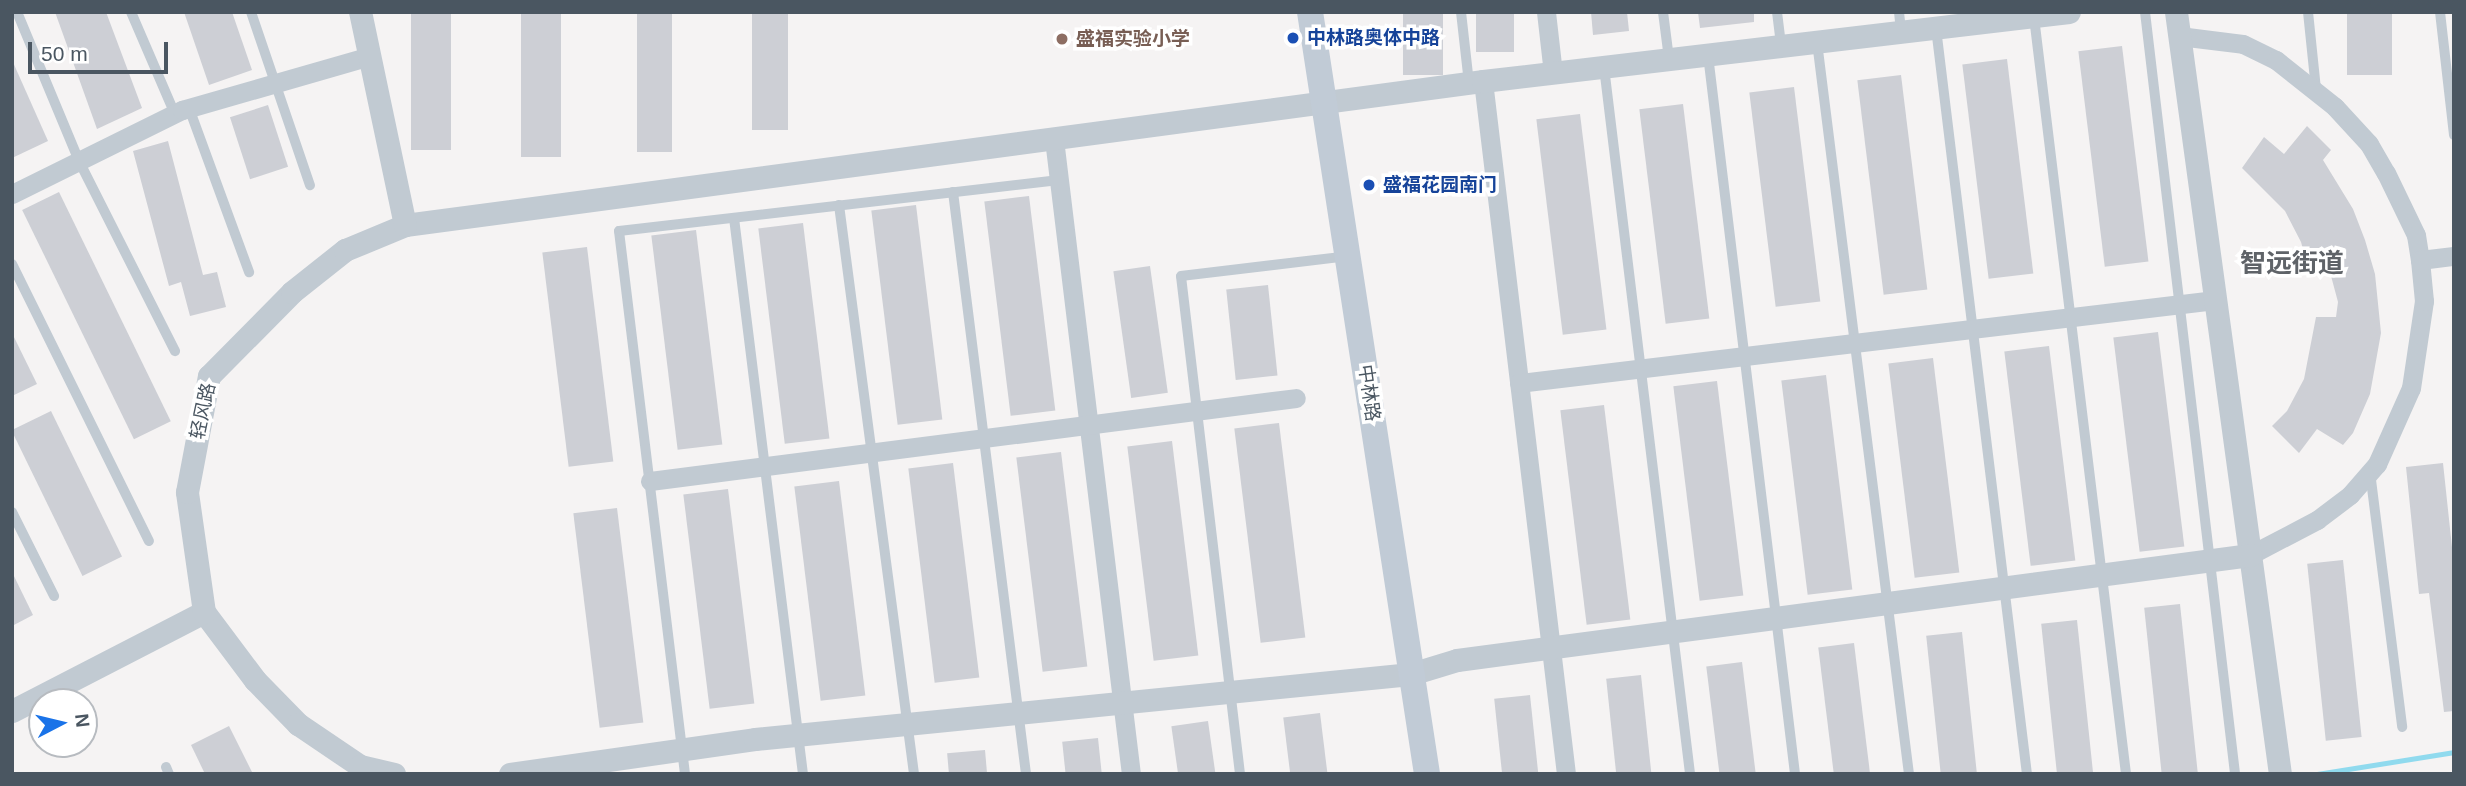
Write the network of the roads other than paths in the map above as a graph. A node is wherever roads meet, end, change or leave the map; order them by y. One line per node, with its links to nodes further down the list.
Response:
1 (17, 12): 33 (lane)
2 (131, 12): 30 (lane)
3 (251, 12): 27 (lane)
4 (360, 12): 22 (street)
5 (1310, 12): 29 (main road, 中林路)
6 (1461, 12): 26 (lane)
7 (1546, 12): 25 (street)
8 (1664, 12): 23 (lane)
9 (1777, 12): 20 (lane)
10 (2069, 12): 15 (street, 轻风路)
11 (2145, 12): 47 (lane)
12 (2176, 12): 18 (street)
13 (2308, 12): 28 (lane)
14 (2440, 12): 31 (lane)
15 (2020, 16): 17 (street, 轻风路); 48 (lane)
16 (1900, 22): 17 (street, 轻风路); 19 (street, 轻风路)
17 (1936, 28): 49 (lane)
18 (2179, 36): 28 (street); 46 (street)
19 (1817, 42): 20 (street, 轻风路); 50 (lane)
20 (1781, 46): 21 (street, 轻风路)
21 (1708, 55): 23 (street, 轻风路); 52 (lane)
22 (370, 56): 27 (street); 40 (street)
23 (1669, 59): 24 (street, 轻风路)
24 (1604, 67): 25 (street, 轻风路); 53 (lane)
25 (1553, 73): 26 (street, 轻风路)
26 (1476, 82): 29 (street, 轻风路); 54 (street)
27 (275, 83): 30 (street); 35 (lane)
28 (2316, 90): 43 (street)
29 (1325, 104): 32 (street, 轻风路); 41 (main road, 中林路)
30 (183, 110): 33 (street); 45 (lane)
31 (2454, 135)
32 (1054, 139): 34 (street); 40 (street, 轻风路)
33 (79, 161): 37 (street); 51 (lane)
34 (1059, 180): 36 (lane); 57 (street)
35 (310, 185)
36 (953, 192): 38 (lane); 58 (lane)
37 (12, 194)
38 (839, 205): 39 (lane); 59 (lane)
39 (734, 218): 60 (lane); 62 (lane)
40 (405, 225): 71 (street, 轻风路)
41 (1348, 256): 56 (lane); 75 (main road, 中林路)
42 (2454, 256): 43 (street)
43 (2420, 260): 61 (street)
44 (12, 264): 64 (lane)
45 (249, 272)
46 (2215, 300): 47 (street); 65 (street)
47 (2180, 304): 48 (street); 66 (lane)
48 (2070, 317): 49 (street); 67 (lane)
49 (1973, 329): 50 (street); 68 (lane)
50 (1855, 343): 52 (street); 70 (lane)
51 (175, 351)
52 (1745, 356): 53 (street); 72 (lane)
53 (1641, 369): 54 (street); 73 (lane)
54 (1519, 383): 74 (street)
55 (1296, 398): 56 (street)
56 (1197, 411): 57 (street); 76 (lane)
57 (1088, 425): 58 (street); 77 (street)
58 (984, 438): 59 (street); 79 (lane)
59 (872, 453): 60 (street); 80 (lane)
60 (764, 467): 62 (street); 82 (lane)
61 (2370, 472): 65 (street); 81 (lane)
62 (650, 481): 83 (lane)
63 (12, 512): 69 (lane)
64 (149, 541)
65 (2250, 555): 66 (street); 101 (street)
66 (2210, 561): 67 (street); 100 (lane)
67 (2102, 575): 68 (street); 99 (lane)
68 (2004, 588): 70 (street); 98 (lane)
69 (54, 596)
70 (1888, 603): 72 (street); 97 (lane)
71 (204, 611): 78 (street); 84 (street)
72 (1776, 618): 73 (street); 96 (lane)
73 (1673, 631): 74 (street); 95 (lane)
74 (1551, 648): 75 (street); 94 (street)
75 (1411, 674): 76 (street); 93 (main road, 中林路)
76 (1231, 692): 77 (street); 92 (lane)
77 (1122, 703): 79 (street); 91 (street)
78 (12, 711)
79 (1019, 713): 80 (street); 90 (lane)
80 (908, 724): 82 (street); 89 (lane)
81 (2402, 727)
82 (798, 735): 83 (street); 88 (lane)
83 (682, 749): 86 (street); 87 (lane)
84 (358, 770): 85 (street)
85 (394, 774)
86 (510, 774)
87 (685, 774)
88 (803, 774)
89 (914, 774)
90 (1026, 774)
91 (1130, 774)
92 (1240, 774)
93 (1427, 774)
94 (1566, 774)
95 (1690, 774)
96 (1795, 774)
97 (1909, 774)
98 (2027, 774)
99 (2126, 774)
100 (2235, 774)
101 (2280, 774)

